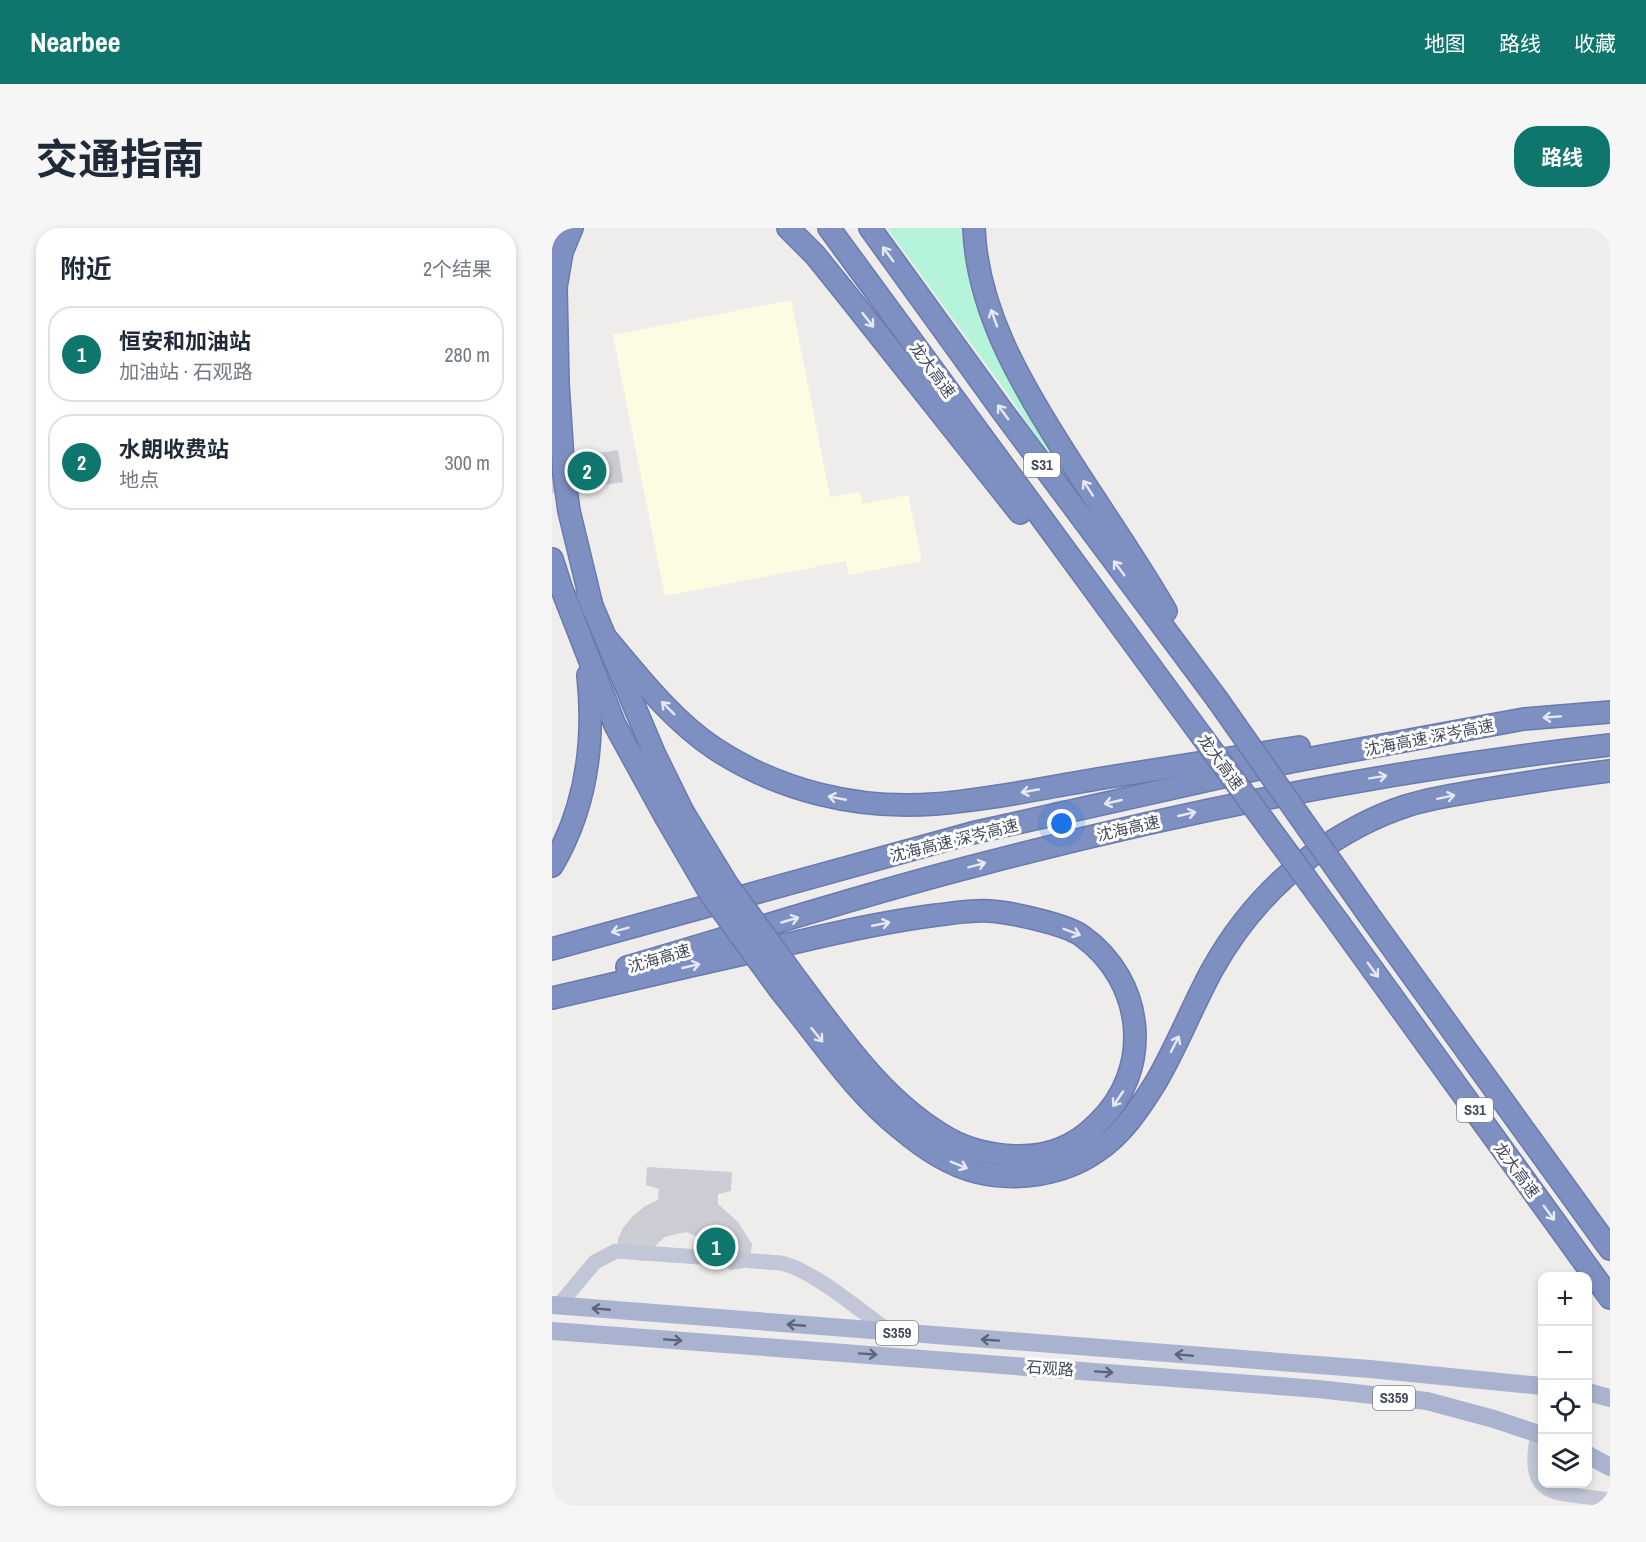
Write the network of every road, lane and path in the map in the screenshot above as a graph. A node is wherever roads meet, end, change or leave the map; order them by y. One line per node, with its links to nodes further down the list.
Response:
1 (573, 228): 9 (highway)
2 (788, 228): 11 (highway, one-way to 11)
3 (829, 228): 11 (highway, 龙大高速 / S31)
4 (870, 228): 14 (highway, 龙大高速 / S31, one-way to 4)
5 (974, 228): 14 (highway, one-way to 5)
6 (552, 486): 9 (highway)
7 (552, 559): 10 (highway)
8 (552, 590): 10 (highway)
9 (592, 606): 12 (highway)
10 (575, 624): 13 (highway)
11 (1125, 633): 26 (highway, 龙大高速 / S31, one-way to 26, bridge)
12 (606, 638): 16 (highway, one-way to 12); 19 (highway)
13 (586, 651): 19 (highway); 20 (highway)
14 (1217, 699): 25 (highway, 龙大高速 / S31, bridge)
15 (1610, 712): 16 (highway, 沈海高速 深岑高速, one-way to 16)
16 (1524, 719): 21 (highway, 沈海高速 深岑高速, one-way to 21)
17 (1610, 745): 23 (highway, 沈海高速, one-way to 17)
18 (1610, 771): 22 (highway, one-way to 18)
19 (674, 814): 22 (highway, bridge)
20 (552, 866)
21 (552, 949)
22 (790, 987): 24 (highway, one-way to 22)
23 (552, 989)
24 (552, 998)
25 (1610, 1249)
26 (1610, 1298)
27 (555, 1306): 28 (main road, 石观路 / S359, one-way to 27); 30 (street)
28 (702, 1317): 30 (main road, 石观路 / S359, one-way to 28); 31 (main road)
29 (552, 1331): 31 (main road, 石观路 / S359, one-way to 31)
30 (890, 1332): 32 (main road, 石观路 / S359, one-way to 30)
31 (700, 1341): 35 (main road, 石观路 / S359, one-way to 35)
32 (1538, 1386)
33 (1592, 1393): 34 (main road)
34 (1610, 1398)
35 (1538, 1433)
36 (1538, 1440): 39 (street)
37 (1592, 1458): 38 (main road)
38 (1610, 1467)
39 (1538, 1475)
40 (1547, 1488): 41 (street)
41 (1610, 1500)

